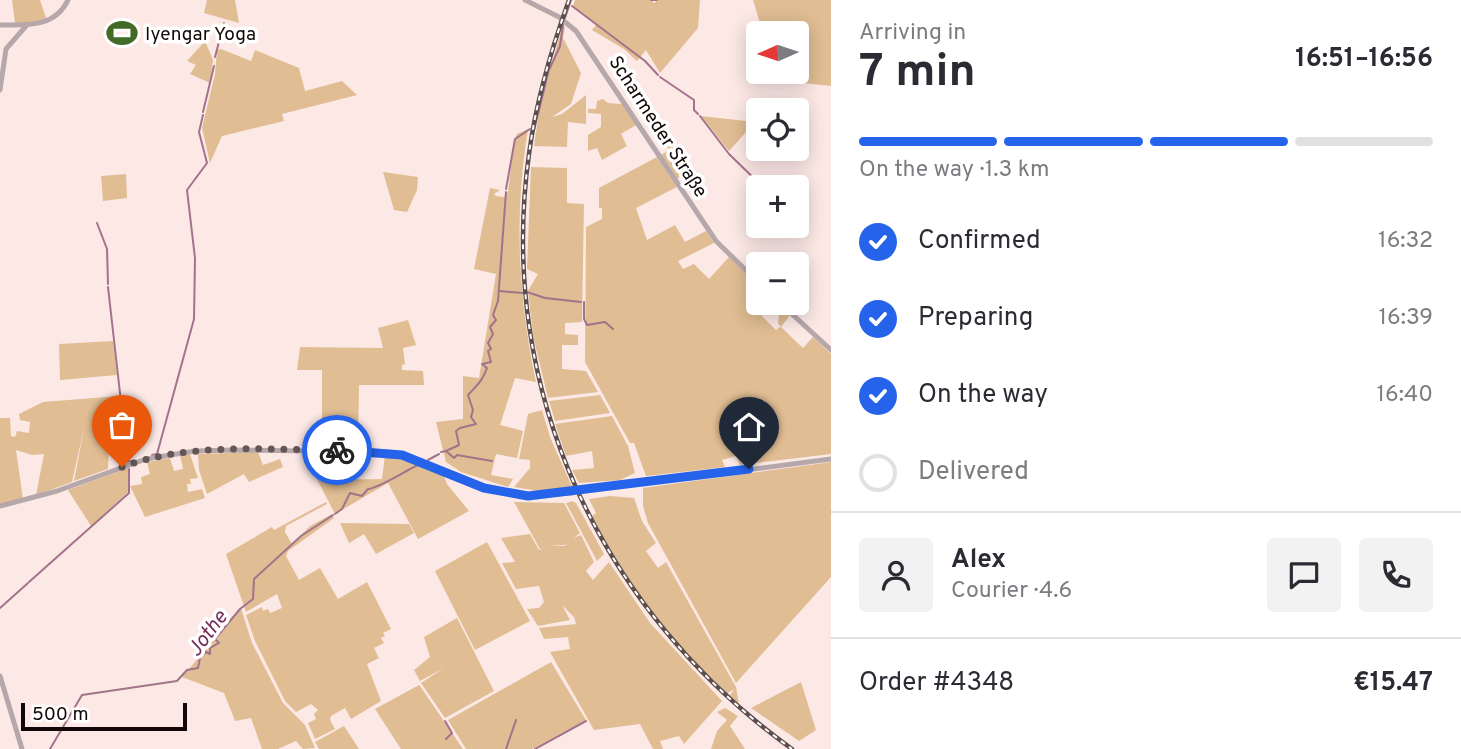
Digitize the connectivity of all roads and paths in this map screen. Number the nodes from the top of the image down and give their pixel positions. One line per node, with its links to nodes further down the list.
1 (68, 0): 4 (street)
2 (525, 0): 6 (street, Scharmeder Straße)
3 (0, 25): 4 (street)
4 (26, 26): 5 (street)
5 (0, 90)
6 (746, 270)
7 (793, 315): 8 (street)
8 (831, 349)
9 (831, 459): 10 (street, bridge)
10 (0, 506)
11 (0, 676): 12 (street)
12 (22, 749)

